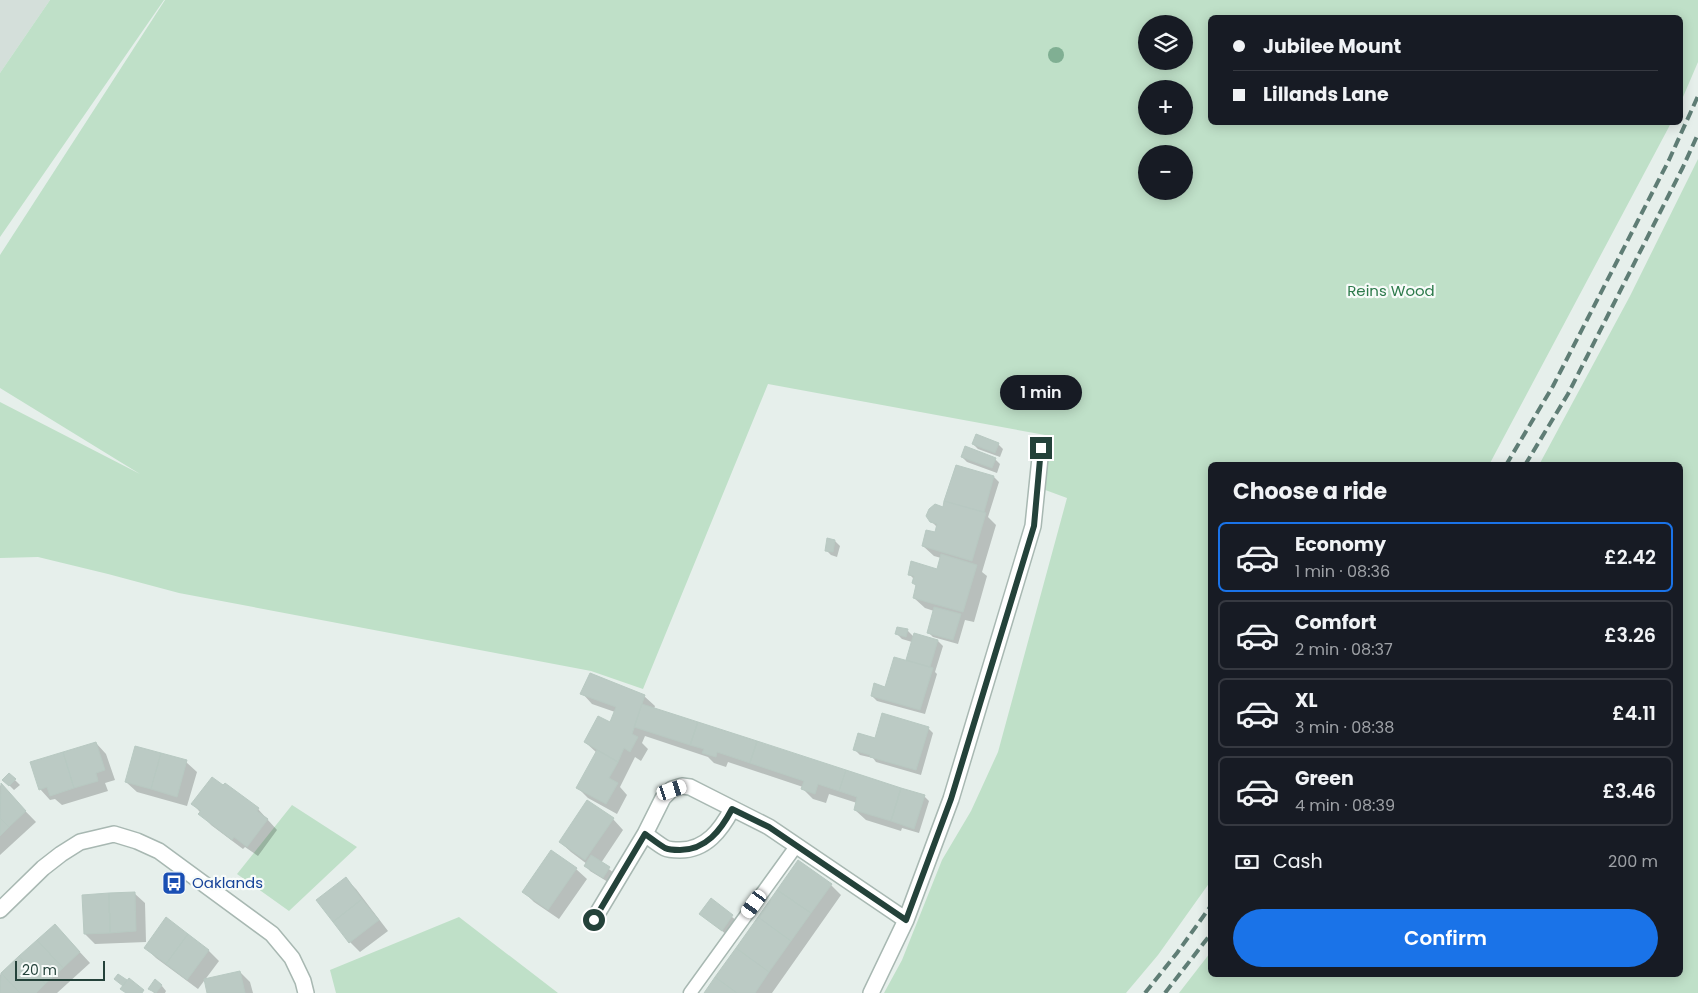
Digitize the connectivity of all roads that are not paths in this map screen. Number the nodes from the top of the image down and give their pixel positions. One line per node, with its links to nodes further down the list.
1 (1041, 448): 7 (street)
2 (732, 809): 3 (street); 3 (street); 4 (street)
3 (645, 834): 6 (street)
4 (797, 845): 7 (street); 9 (lane)
5 (0, 910): 8 (street)
6 (594, 920)
7 (906, 920): 10 (street)
8 (306, 993)
9 (690, 993)
10 (871, 993)

